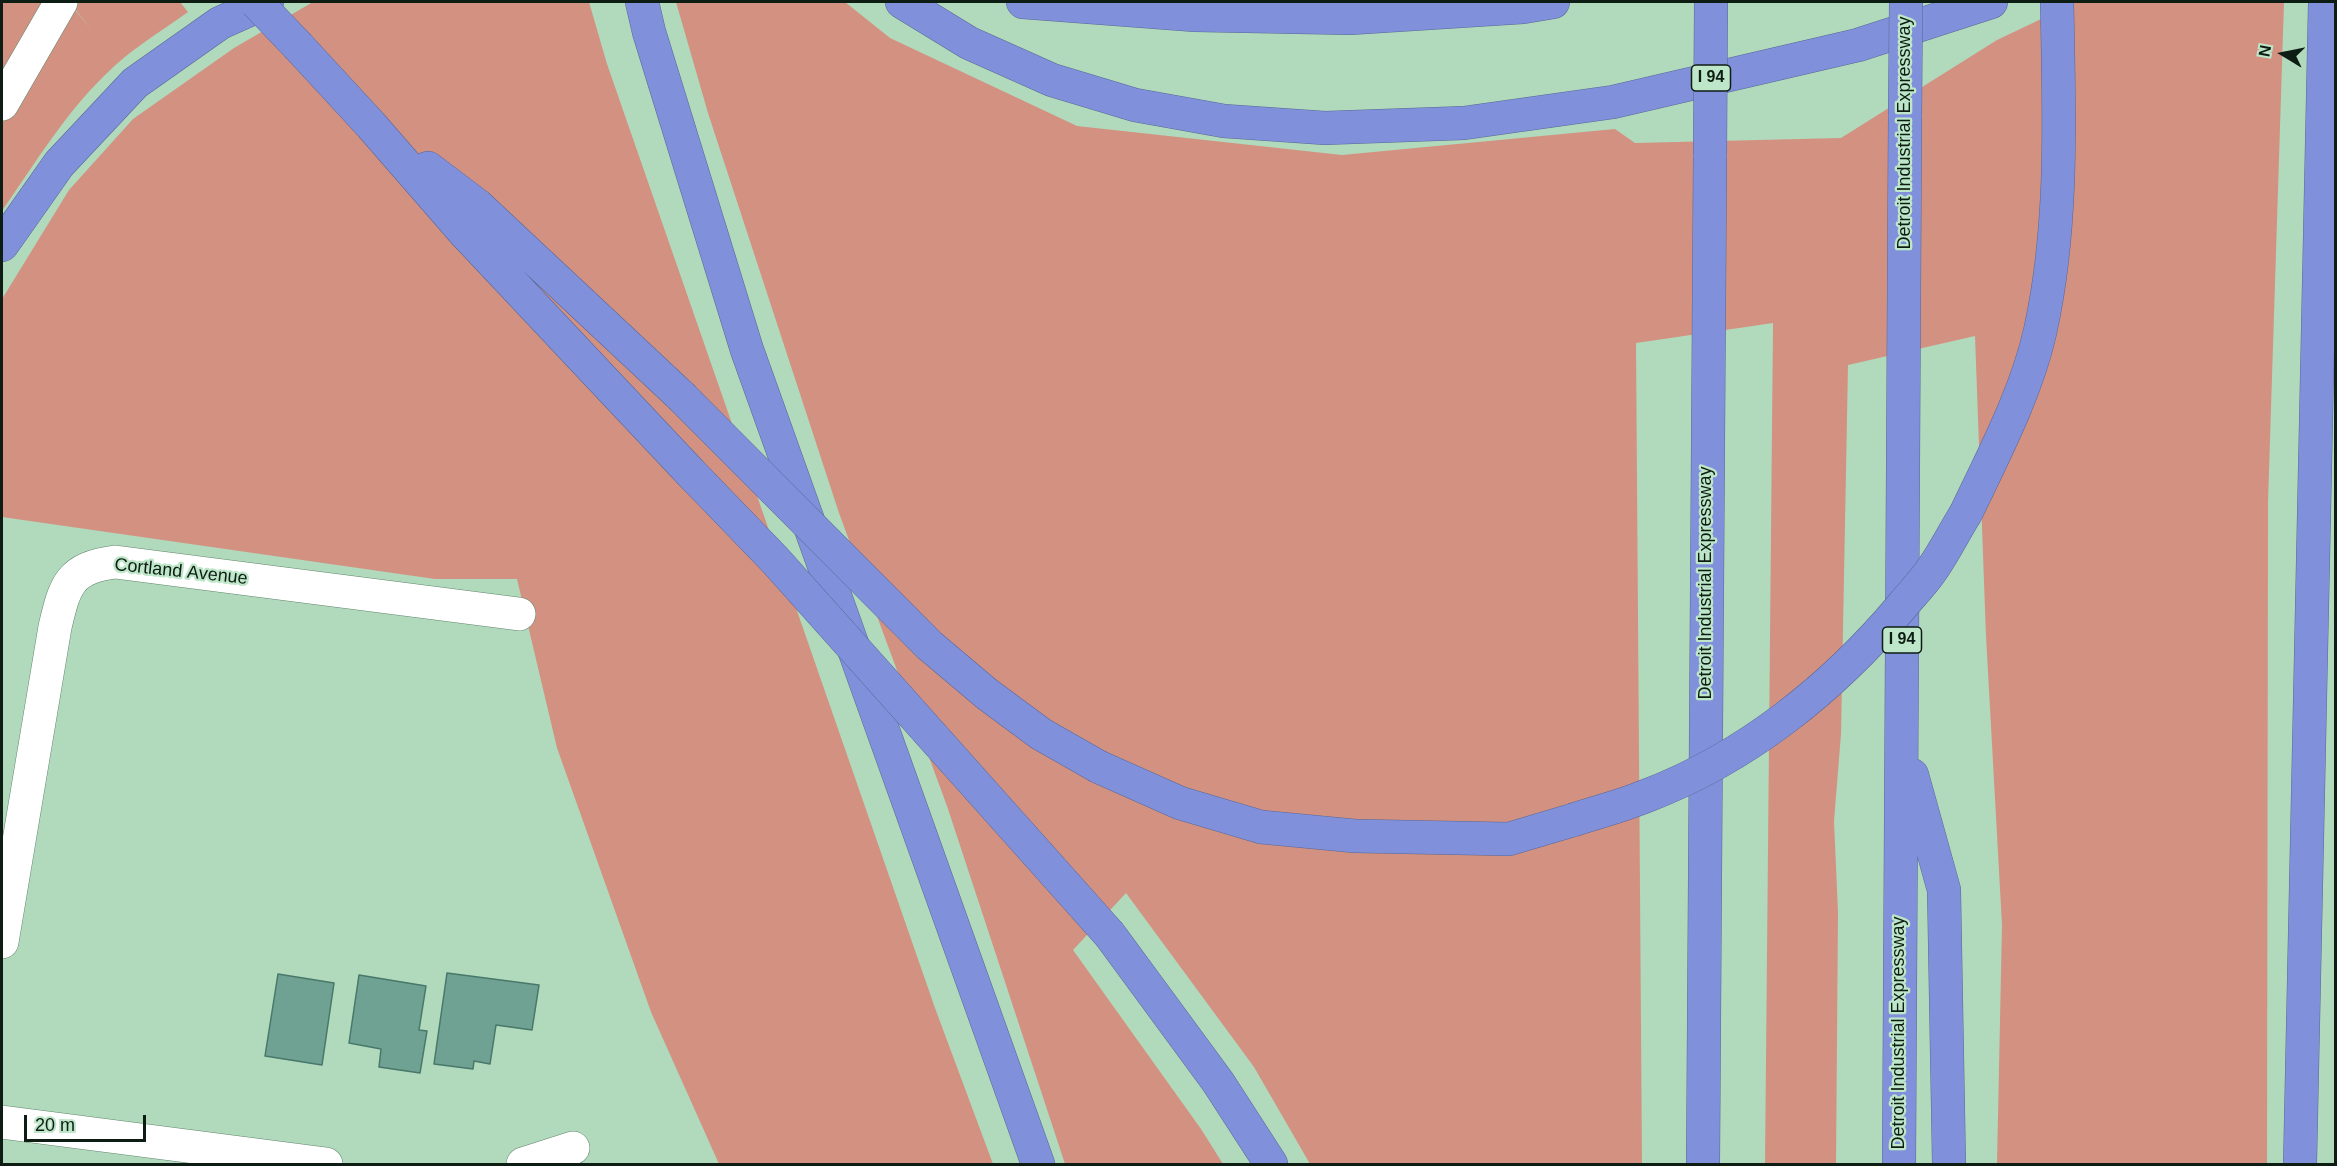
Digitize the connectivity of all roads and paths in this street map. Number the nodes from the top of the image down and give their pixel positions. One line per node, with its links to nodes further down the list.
1 (61, 2): 13 (street)
2 (256, 2): 14 (highway, bridge)
3 (267, 2): 15 (highway)
4 (902, 2): 9 (highway)
5 (1023, 2): 6 (highway)
6 (1553, 2)
7 (1711, 2): 25 (highway, Detroit Industrial Expressway / I 94, bridge)
8 (1906, 2): 17 (highway, Detroit Industrial Expressway / I 94, bridge)
9 (1991, 2)
10 (2057, 2): 14 (highway, bridge)
11 (2325, 3): 28 (highway)
12 (645, 17): 23 (highway)
13 (2, 104)
14 (372, 125): 24 (highway, bridge)
15 (2, 245)
16 (519, 614): 18 (street, Cortland Avenue)
17 (1901, 734): 26 (highway, Detroit Industrial Expressway / I 94); 27 (highway)
18 (2, 942)
19 (2, 1122): 21 (street)
20 (573, 1148): 22 (street)
21 (326, 1164)
22 (523, 1164)
23 (1038, 1164)
24 (1271, 1164)
25 (1703, 1164)
26 (1899, 1164)
27 (1948, 1164)
28 (2300, 1164)

